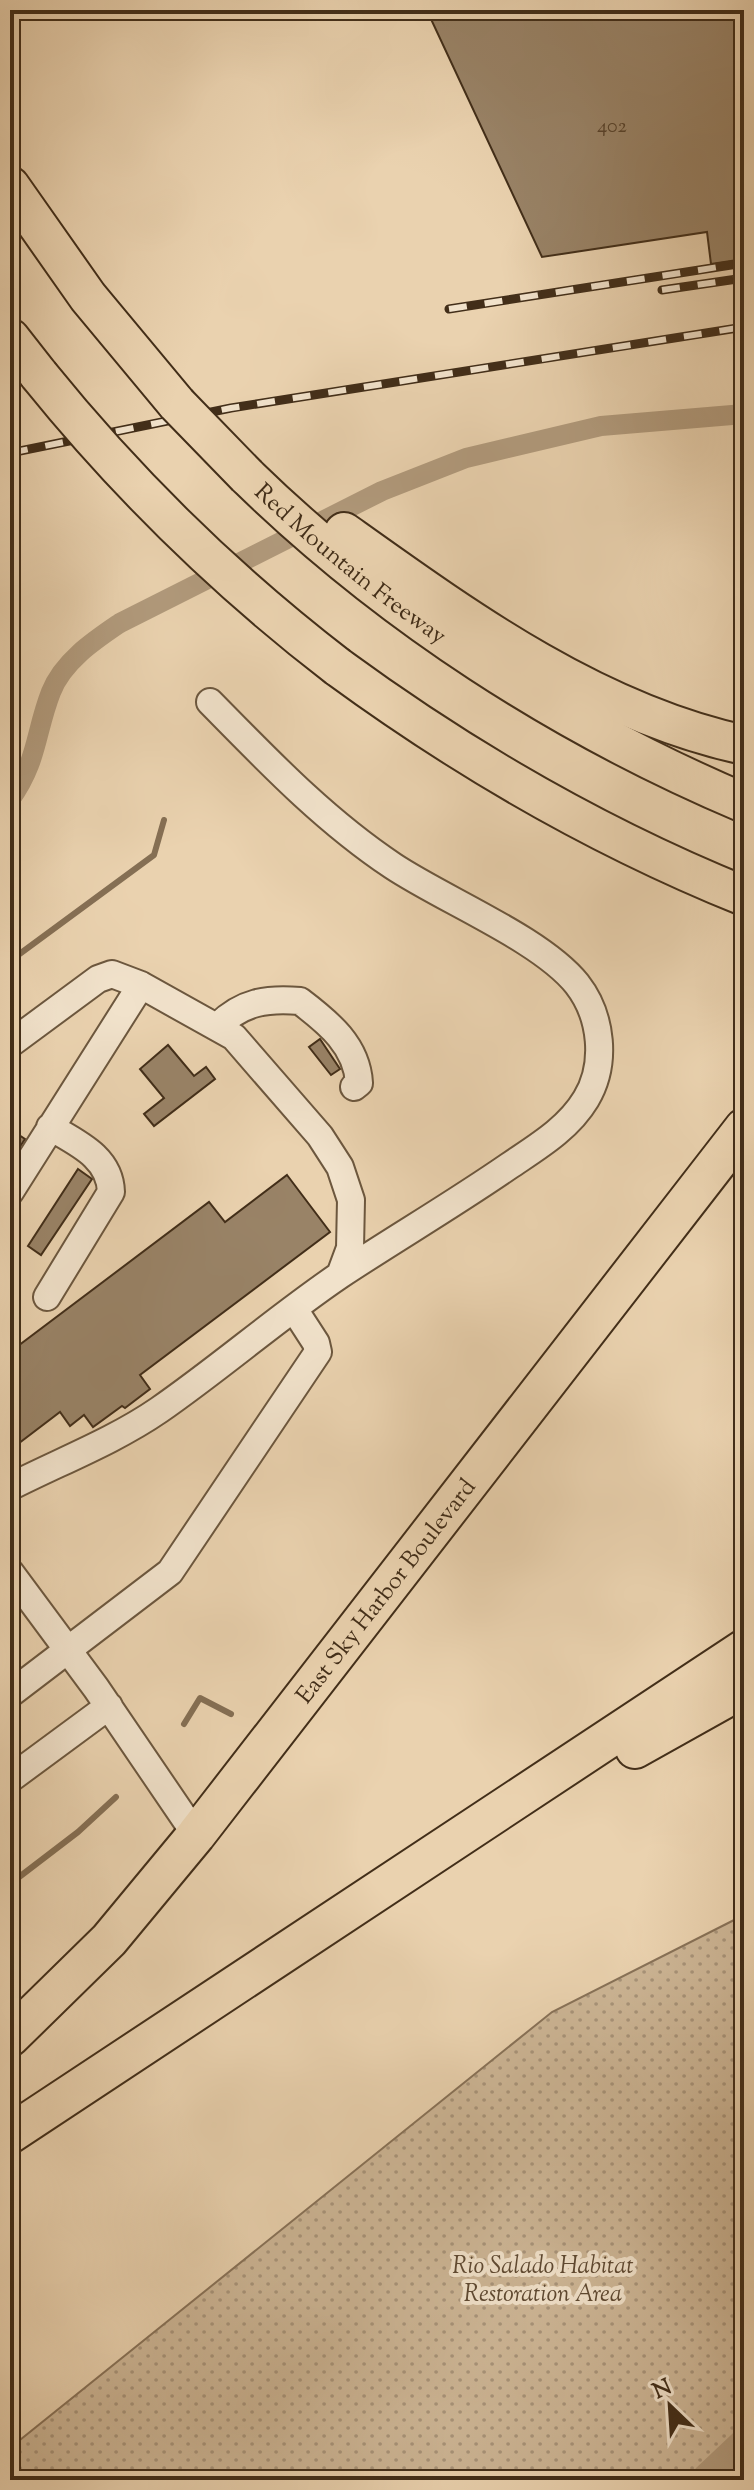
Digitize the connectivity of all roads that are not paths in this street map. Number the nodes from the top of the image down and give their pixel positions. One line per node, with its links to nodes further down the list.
1 (10, 186): 3 (highway, Red Mountain Freeway, bridge)
2 (10, 338): 7 (highway, bridge)
3 (402, 590): 5 (highway); 6 (highway, Red Mountain Freeway)
4 (210, 702): 15 (lane)
5 (744, 745)
6 (744, 803)
7 (744, 896)
8 (141, 985): 9 (lane); 10 (lane); 12 (lane)
9 (218, 1026): 11 (lane); 15 (lane)
10 (10, 1044)
11 (354, 1087)
12 (50, 1127): 14 (lane); 16 (lane)
13 (744, 1128): 26 (highway, East Sky Harbor Boulevard)
14 (10, 1192)
15 (340, 1275): 17 (lane)
16 (47, 1297)
17 (294, 1309): 18 (lane); 21 (lane)
18 (10, 1487)
19 (10, 1572): 21 (lane)
20 (744, 1649): 29 (highway)
21 (69, 1650): 23 (lane); 24 (lane)
22 (744, 1688): 29 (highway)
23 (10, 1694)
24 (109, 1706): 25 (lane); 26 (lane)
25 (10, 1779)
26 (190, 1842): 27 (highway); 28 (highway, East Sky Harbor Boulevard)
27 (10, 2016)
28 (10, 2037)
29 (18, 2129)

